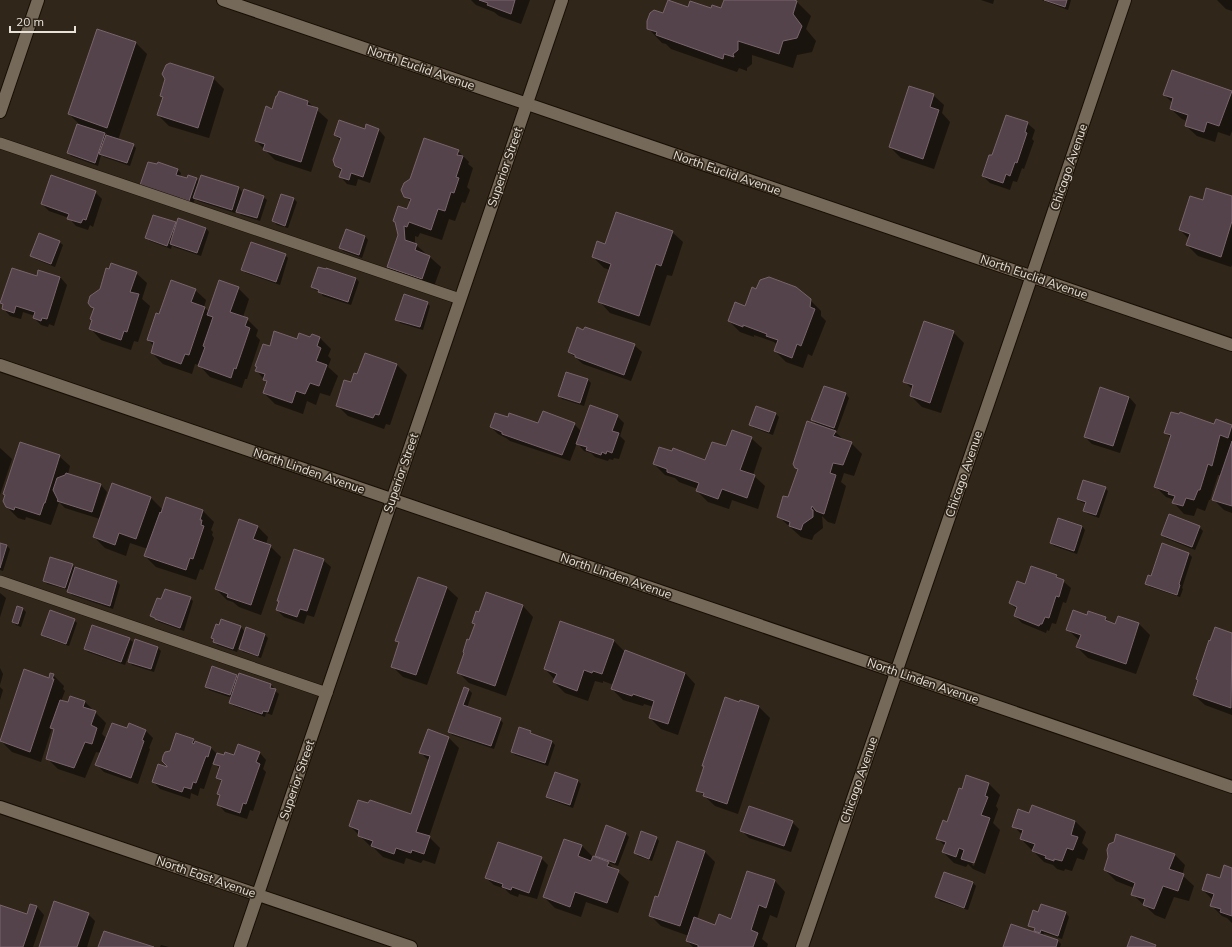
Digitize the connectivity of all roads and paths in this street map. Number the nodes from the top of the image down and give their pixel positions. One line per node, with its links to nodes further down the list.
1 (38, 0): 6 (street)
2 (223, 0): 5 (street, North Euclid Avenue)
3 (562, 0): 5 (street, Superior Street)
4 (1125, 0): 8 (street, Chicago Avenue)
5 (527, 104): 8 (street, North Euclid Avenue); 9 (street, Superior Street)
6 (0, 112)
7 (0, 143): 9 (lane)
8 (1032, 277): 10 (street, North Euclid Avenue); 14 (street, Chicago Avenue)
9 (460, 300): 12 (street, Superior Street)
10 (1232, 345)
11 (0, 365): 12 (street, North Linden Avenue)
12 (392, 499): 14 (street, North Linden Avenue); 15 (street, Superior Street)
13 (0, 581): 15 (lane)
14 (896, 672): 16 (street, North Linden Avenue); 21 (street, Chicago Avenue)
15 (326, 693): 18 (street, Superior Street)
16 (1232, 786)
17 (0, 807): 18 (street, North East Avenue)
18 (258, 894): 19 (street, Superior Street); 20 (street, North East Avenue)
19 (240, 947)
20 (412, 947)
21 (802, 947)

